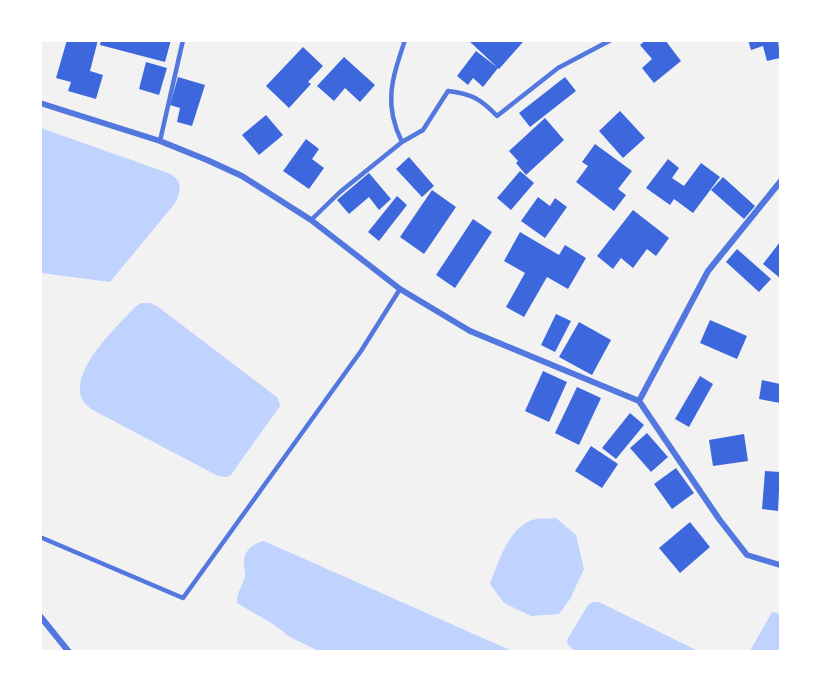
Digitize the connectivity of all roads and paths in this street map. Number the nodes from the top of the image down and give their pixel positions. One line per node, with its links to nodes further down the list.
1 (183, 40): 5 (lane)
2 (405, 40): 6 (lane)
3 (611, 40): 6 (lane)
4 (40, 103): 5 (street)
5 (160, 141): 8 (street)
6 (402, 142): 8 (lane)
7 (780, 182): 10 (street)
8 (311, 220): 9 (street)
9 (400, 289): 10 (street); 11 (lane)
10 (639, 401): 12 (street)
11 (40, 537)
12 (780, 565)
13 (40, 616): 14 (street)
14 (69, 651)

